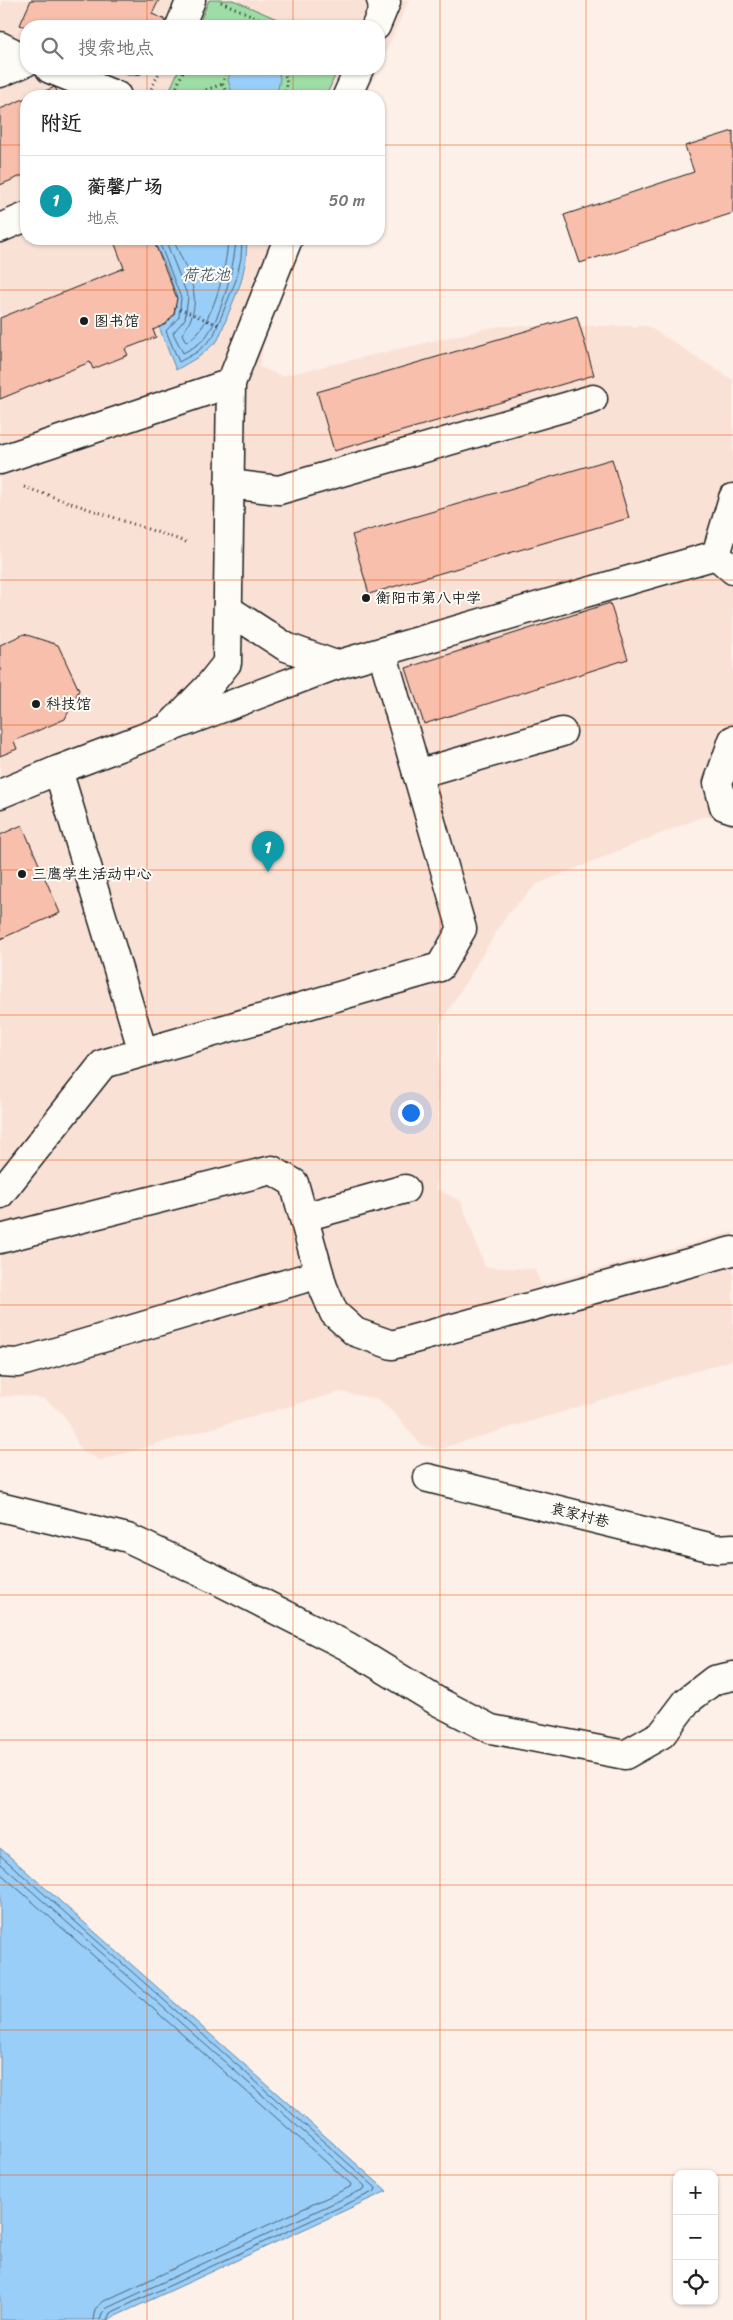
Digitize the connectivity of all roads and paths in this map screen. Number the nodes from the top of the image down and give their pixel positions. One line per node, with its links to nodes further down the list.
1 (191, 0): 4 (street)
2 (216, 0): 5 (path)
3 (381, 0): 6 (street)
4 (183, 20)
5 (262, 20)
6 (378, 20)
7 (0, 46): 8 (street)
8 (20, 57)
9 (20, 63): 10 (street)
10 (0, 73)
11 (65, 75): 18 (street)
12 (159, 75): 19 (path)
13 (182, 75): 20 (path)
14 (225, 75): 17 (path)
15 (285, 75): 23 (path)
16 (356, 75): 24 (street)
17 (223, 84): 21 (path); 22 (path)
18 (102, 90)
19 (150, 90)
20 (175, 90)
21 (206, 90)
22 (225, 90)
23 (285, 90)
24 (350, 90)
25 (20, 220): 26 (street)
26 (0, 228)
27 (286, 245): 30 (street)
28 (175, 307): 29 (path)
29 (224, 328)
30 (231, 383): 32 (street); 33 (street)
31 (594, 399): 33 (street)
32 (0, 460)
33 (229, 484): 38 (street)
34 (19, 485): 36 (path)
35 (733, 498): 37 (street)
36 (189, 543)
37 (725, 562): 39 (street)
38 (229, 610): 40 (street); 41 (street)
39 (382, 652): 40 (street); 45 (street)
40 (336, 666): 41 (street)
41 (168, 728): 44 (street)
42 (562, 732): 45 (street)
43 (733, 740): 47 (street)
44 (58, 770): 46 (street); 48 (street)
45 (417, 774): 48 (street)
46 (0, 794)
47 (733, 808)
48 (143, 1052): 50 (street)
49 (405, 1189): 51 (street)
50 (0, 1194)
51 (304, 1217): 52 (street); 54 (street)
52 (0, 1239)
53 (732, 1251): 54 (street)
54 (320, 1274): 55 (street)
55 (0, 1362)
56 (428, 1478): 58 (street, 袁家村巷)
57 (0, 1507): 59 (street)
58 (733, 1548)
59 (733, 1676)

